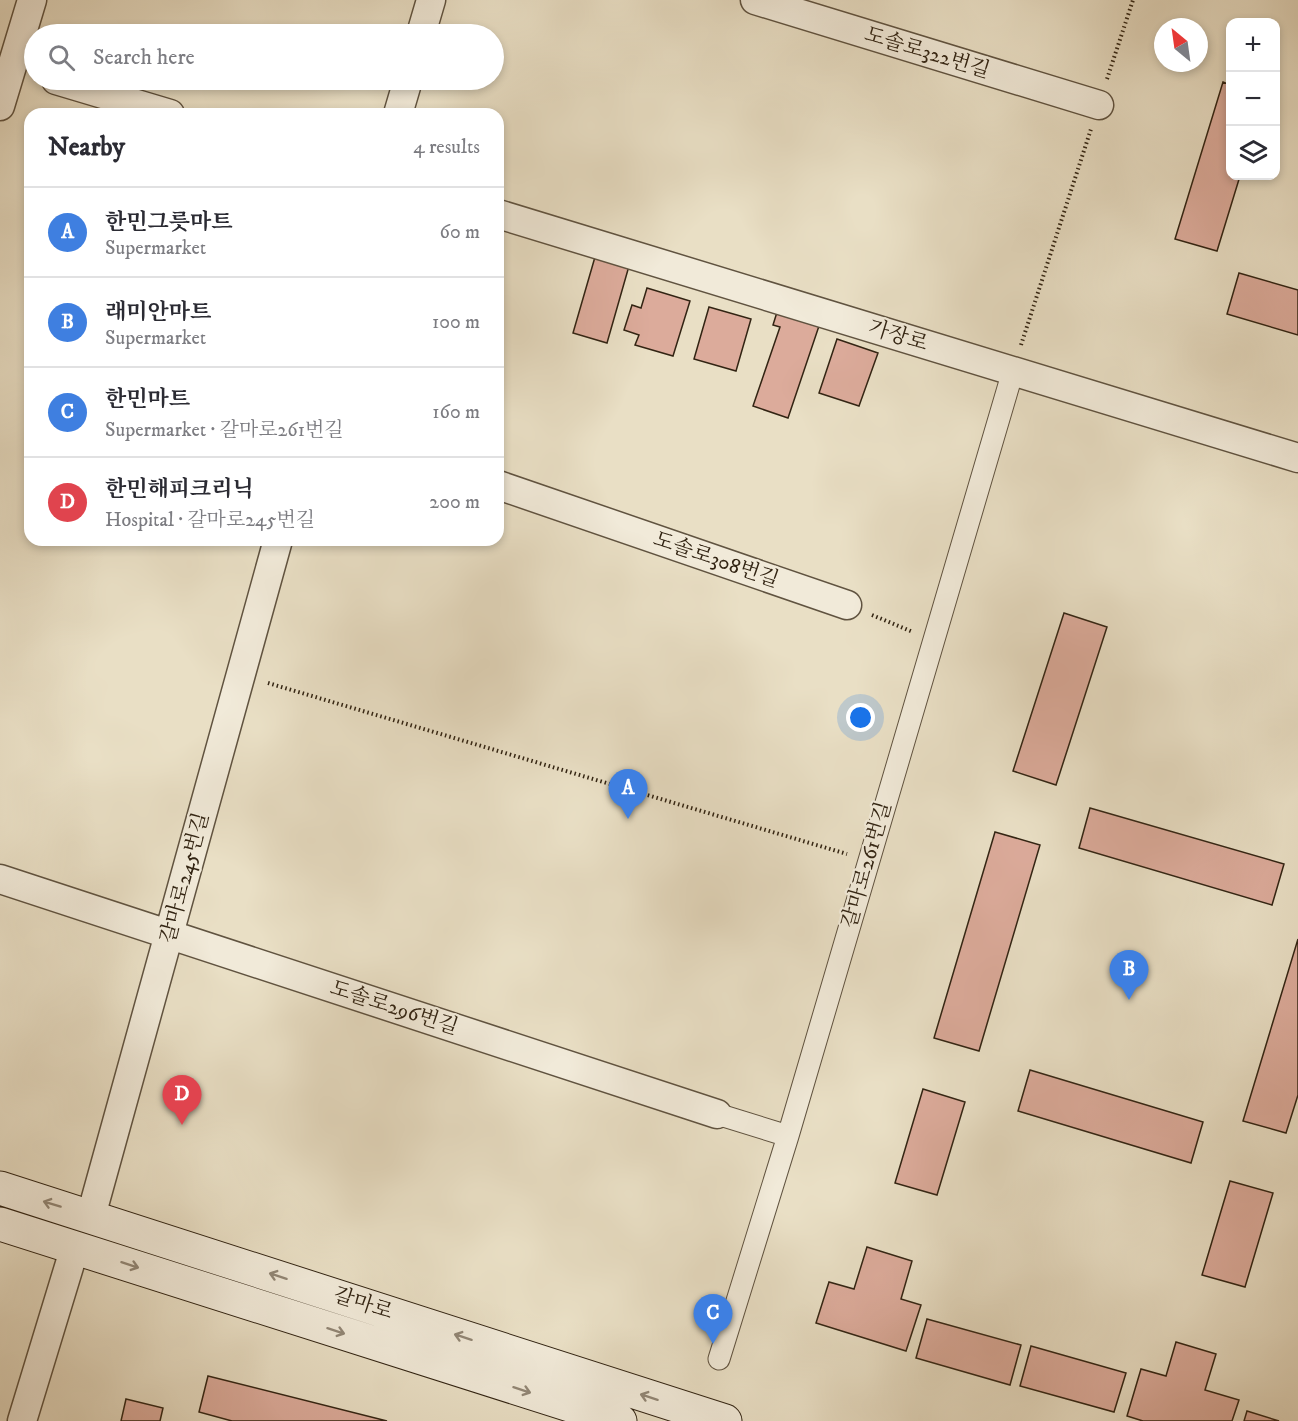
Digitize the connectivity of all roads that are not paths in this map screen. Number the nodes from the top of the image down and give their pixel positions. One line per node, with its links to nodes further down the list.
1 (32, 0): 4 (street)
2 (431, 0): 5 (street)
3 (755, 0): 10 (street, 도솔로322번길)
4 (26, 24)
5 (424, 24)
6 (24, 34): 7 (street)
7 (16, 67): 11 (street)
8 (90, 90): 12 (street)
9 (405, 90): 13 (street)
10 (1099, 105)
11 (0, 106)
12 (150, 108)
13 (400, 108)
14 (504, 216): 15 (street, 가장로)
15 (1013, 371): 16 (street, 가장로); 23 (street, 갈마로261번길)
16 (1298, 458)
17 (504, 487): 19 (street, 도솔로308번길)
18 (276, 546): 21 (street, 갈마로245번길)
19 (847, 605)
20 (0, 879): 21 (street, 도솔로296번길)
21 (170, 934): 22 (street, 도솔로296번길); 25 (street, 갈마로245번길)
22 (717, 1114): 23 (street, 도솔로296번길)
23 (788, 1136): 28 (street, 갈마로261번길)
24 (0, 1188): 25 (main road, 갈마로, one-way to 24)
25 (91, 1216): 31 (main road, 갈마로, one-way to 25)
26 (0, 1224): 27 (main road, 갈마로)
27 (75, 1247): 29 (street); 30 (main road, 갈마로, one-way to 30)
28 (719, 1359)
29 (22, 1421)
30 (620, 1421)
31 (724, 1421)

